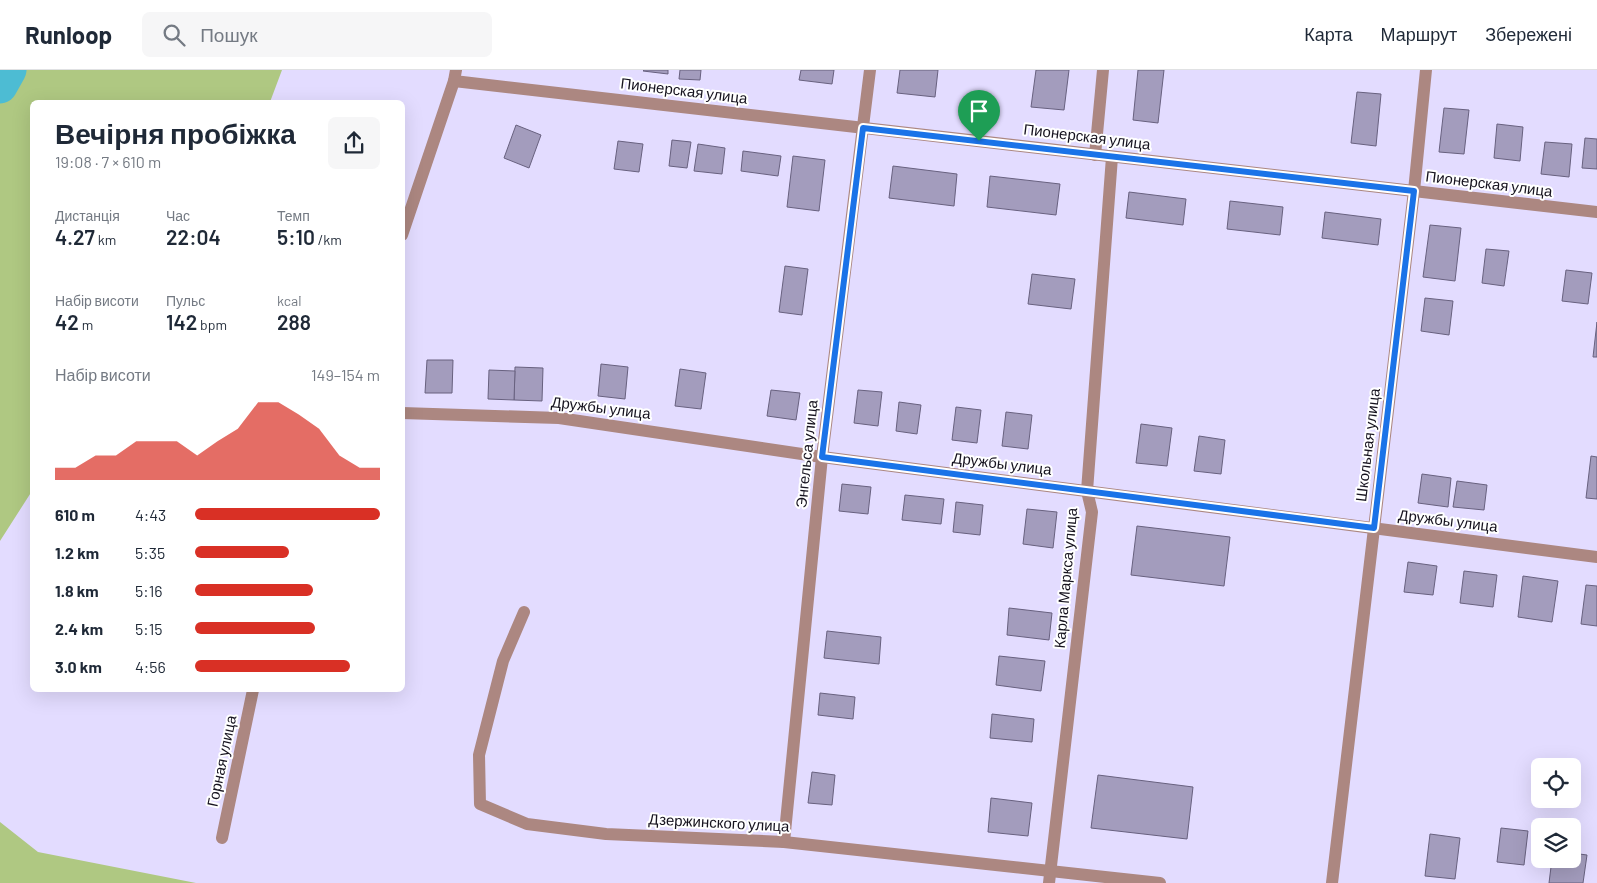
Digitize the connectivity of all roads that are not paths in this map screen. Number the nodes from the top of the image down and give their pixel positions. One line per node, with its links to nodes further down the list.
1 (870, 70): 5 (street, Энгельса улица)
2 (1103, 70): 6 (street)
3 (1426, 70): 8 (street, Школьная улица)
4 (455, 76): 5 (street, Пионерская улица); 10 (street)
5 (863, 128): 6 (street, Пионерская улица); 12 (street, Энгельса улица)
6 (1095, 155): 7 (street, Пионерская улица)
7 (1112, 157): 8 (street, Пионерская улица); 13 (street, Карла Маркса улица)
8 (1414, 191): 9 (street, Пионерская улица); 14 (street, Школьная улица)
9 (1597, 212)
10 (405, 226)
11 (405, 412): 12 (street, Дружбы улица)
12 (822, 457): 13 (street, Дружбы улица); 19 (street, Энгельса улица)
13 (1087, 491): 14 (street, Дружбы улица); 20 (street, Карла Маркса улица)
14 (1374, 528): 15 (street, Дружбы улица); 22 (street, Школьная улица)
15 (1597, 557)
16 (524, 612): 19 (street, Дзержинского улица)
17 (253, 692): 18 (street, Горная улица)
18 (222, 838)
19 (784, 842): 20 (street, Дзержинского улица)
20 (1049, 877): 21 (street, Дзержинского улица)
21 (1160, 883)
22 (1332, 883)

